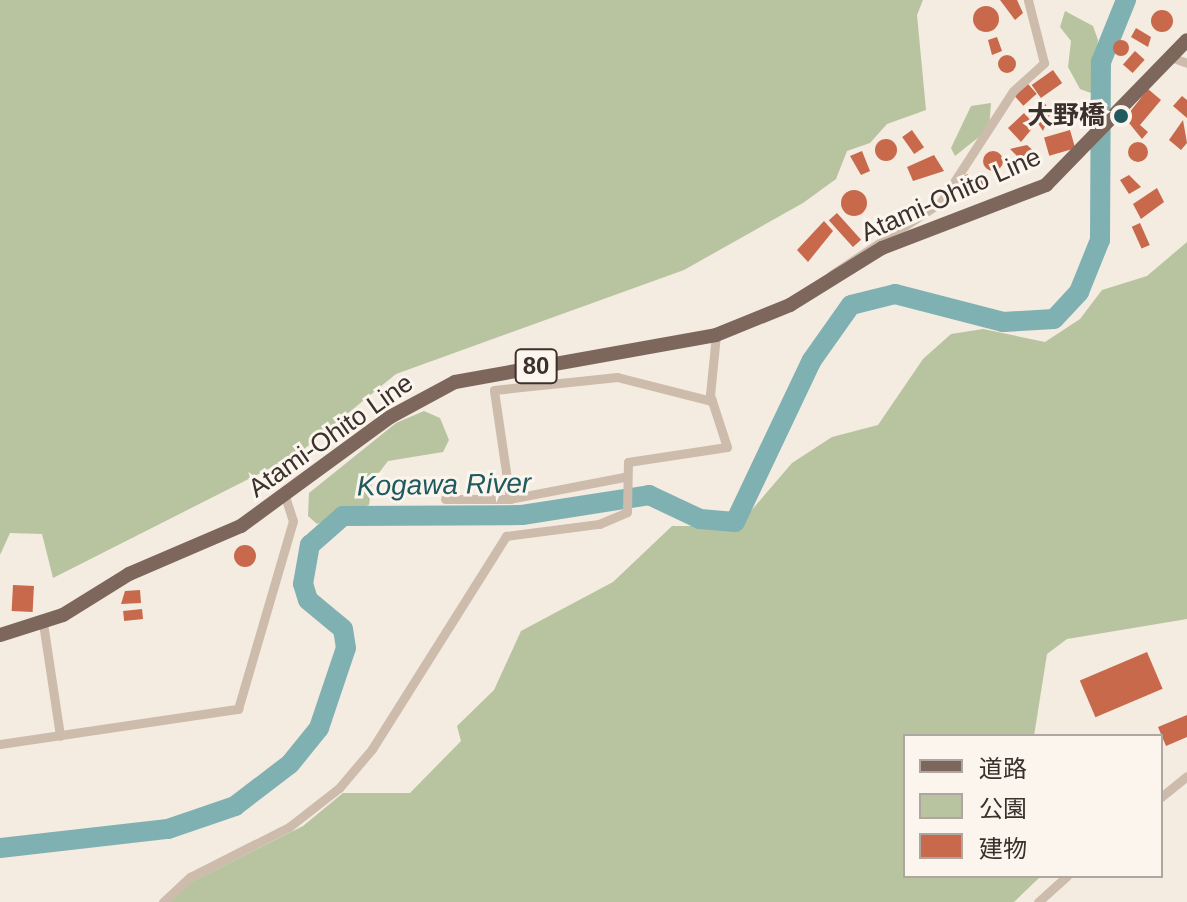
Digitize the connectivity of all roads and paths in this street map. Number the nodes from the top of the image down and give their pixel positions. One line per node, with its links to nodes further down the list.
1 (1028, 0): 5 (street)
2 (1187, 40): 3 (main road, 80)
3 (1168, 56): 4 (street); 5 (main road, Atami-Ohito Line / 80)
4 (1187, 63)
5 (827, 281): 6 (main road, Atami-Ohito Line / 80)
6 (716, 335): 7 (street); 9 (main road, Atami-Ohito Line / 80)
7 (712, 401): 8 (street); 11 (street)
8 (624, 481): 11 (street); 19 (street)
9 (285, 497): 12 (main road, Atami-Ohito Line / 80); 14 (street)
10 (445, 499): 11 (street)
11 (510, 499)
12 (43, 623): 13 (main road, Atami-Ohito Line / 80); 14 (street)
13 (0, 635)
14 (60, 736): 15 (street)
15 (0, 744)
16 (1187, 776): 17 (street)
17 (1163, 795)
18 (1065, 878): 20 (street)
19 (163, 902)
20 (1038, 902)

